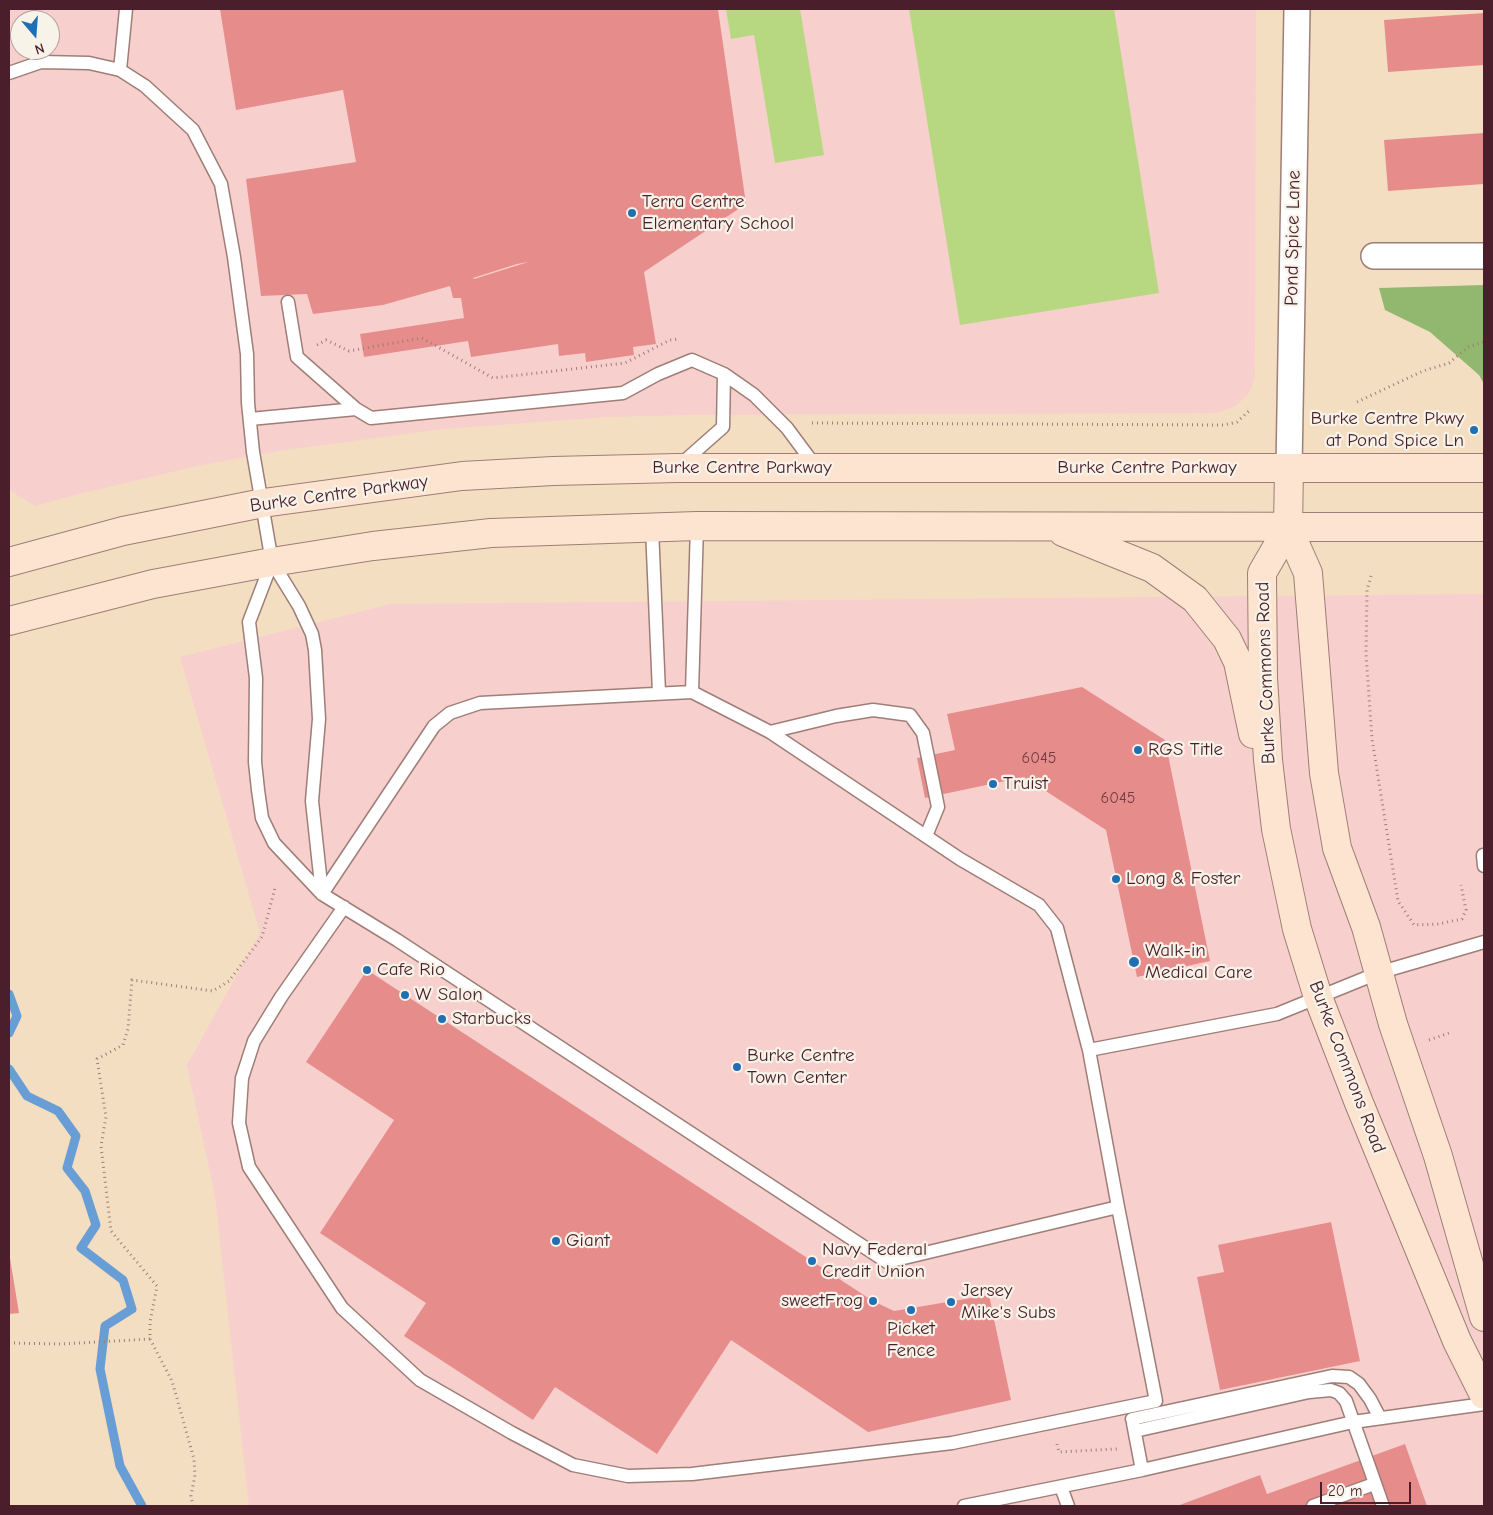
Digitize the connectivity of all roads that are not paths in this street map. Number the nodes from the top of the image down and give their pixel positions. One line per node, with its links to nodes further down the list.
1 (126, 9): 3 (lane)
2 (1297, 9): 13 (street, Pond Spice Lane)
3 (120, 70): 4 (lane); 10 (lane)
4 (9, 73)
5 (1374, 256): 6 (street)
6 (1484, 256)
7 (288, 302): 9 (lane)
8 (724, 374): 9 (lane); 11 (lane); 12 (lane)
9 (356, 409): 10 (lane)
10 (250, 419): 15 (lane)
11 (816, 467): 12 (main road, Burke Centre Parkway); 13 (main road, Burke Centre Parkway)
12 (677, 468): 15 (main road, Burke Centre Parkway)
13 (1288, 468): 14 (main road, Burke Centre Parkway); 20 (main road)
14 (1484, 468)
15 (263, 503): 21 (main road, Burke Centre Parkway); 22 (lane)
16 (697, 526): 17 (main road); 19 (main road); 24 (lane)
17 (1048, 526): 20 (main road); 27 (main road)
18 (1484, 527): 20 (main road)
19 (652, 528): 22 (main road); 25 (lane)
20 (1288, 528): 27 (main road, Burke Commons Road); 32 (main road)
21 (9, 562)
22 (272, 562): 23 (main road); 29 (lane); 29 (lane)
23 (9, 621)
24 (692, 692): 25 (lane); 26 (lane)
25 (659, 694): 29 (lane)
26 (770, 732): 28 (lane); 28 (lane)
27 (1276, 829): 33 (main road, Burke Commons Road)
28 (926, 836): 34 (lane)
29 (322, 894): 30 (lane)
30 (344, 907): 35 (lane); 40 (lane)
31 (1484, 942): 32 (lane)
32 (1378, 973): 33 (lane); 36 (main road)
33 (1318, 997): 34 (lane); 37 (main road, Burke Commons Road)
34 (1089, 1050): 35 (lane)
35 (1118, 1207): 40 (lane)
36 (1484, 1317)
37 (1484, 1395)
38 (1484, 1404): 39 (lane)
39 (1380, 1418): 40 (lane); 41 (lane)
40 (1132, 1419): 41 (lane); 42 (lane)
41 (1353, 1422): 42 (lane); 43 (lane)
42 (1142, 1470): 44 (lane)
43 (1374, 1484): 47 (lane); 48 (lane)
44 (1061, 1487): 45 (lane); 46 (lane)
45 (964, 1506)
46 (1068, 1506)
47 (1313, 1506)
48 (1383, 1506)

